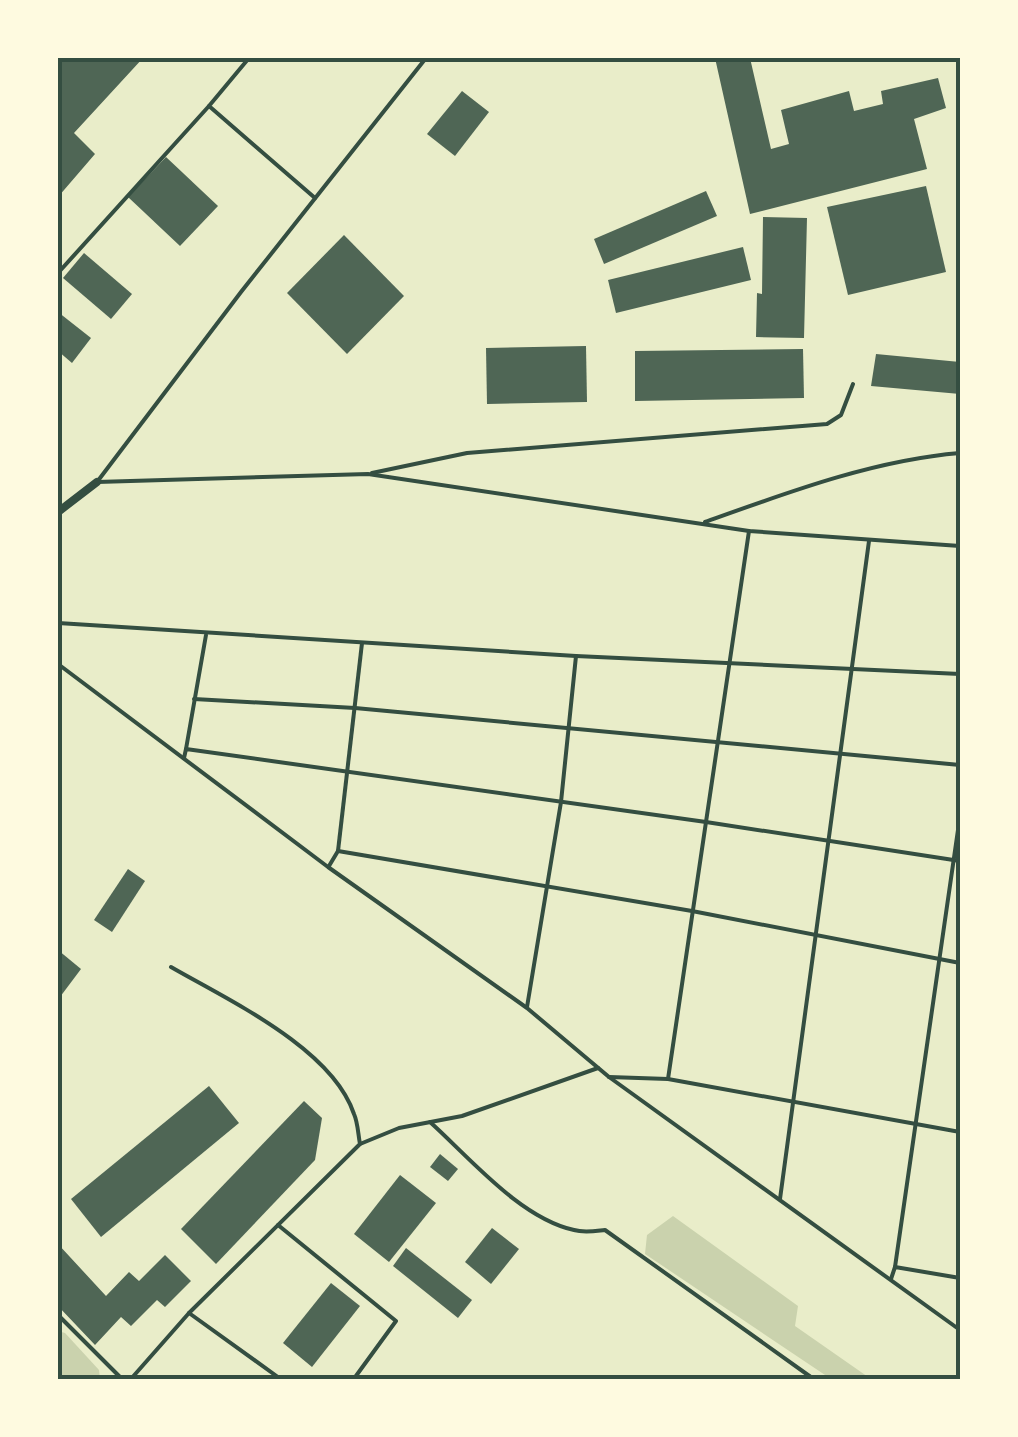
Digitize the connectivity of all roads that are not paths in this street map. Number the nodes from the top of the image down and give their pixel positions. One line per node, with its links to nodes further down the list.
1 (249, 58): 3 (lane)
2 (426, 58): 4 (lane)
3 (209, 106): 4 (lane); 5 (lane)
4 (315, 198): 9 (lane)
5 (58, 272)
6 (853, 384): 8 (lane)
7 (960, 453): 11 (lane)
8 (368, 474): 9 (lane); 11 (lane)
9 (97, 482): 10 (street)
10 (58, 512)
11 (700, 524): 12 (lane)
12 (749, 531): 13 (lane); 19 (lane)
13 (869, 541): 14 (lane); 21 (lane)
14 (960, 546)
15 (58, 622): 16 (lane)
16 (206, 633): 17 (lane); 23 (lane)
17 (362, 643): 18 (lane); 24 (lane)
18 (576, 656): 19 (lane); 25 (lane)
19 (730, 663): 21 (lane); 26 (lane)
20 (58, 664): 29 (lane)
21 (854, 669): 22 (lane); 28 (lane)
22 (960, 674)
23 (194, 699): 24 (lane); 27 (lane)
24 (355, 708): 25 (lane); 31 (lane)
25 (570, 728): 26 (lane); 32 (lane)
26 (718, 742): 28 (lane); 34 (lane)
27 (186, 749): 29 (lane); 31 (lane)
28 (840, 754): 30 (lane); 35 (lane)
29 (184, 758): 38 (lane)
30 (960, 765)
31 (348, 770): 32 (lane); 36 (lane)
32 (561, 802): 34 (lane); 39 (lane)
33 (960, 816): 37 (lane)
34 (706, 822): 35 (lane); 40 (lane)
35 (829, 842): 37 (lane); 41 (lane)
36 (338, 850): 38 (lane); 39 (lane)
37 (958, 861): 42 (lane)
38 (328, 867): 45 (lane)
39 (547, 887): 40 (lane); 45 (lane)
40 (692, 910): 41 (lane); 48 (lane)
41 (816, 935): 42 (lane); 49 (lane)
42 (939, 959): 43 (lane); 51 (lane)
43 (960, 962)
44 (171, 968): 53 (lane)
45 (527, 1008): 46 (lane)
46 (599, 1067): 47 (lane); 50 (lane)
47 (609, 1077): 48 (lane); 54 (lane)
48 (668, 1079): 49 (lane)
49 (794, 1100): 51 (lane); 54 (lane)
50 (430, 1122): 53 (lane); 66 (lane)
51 (916, 1125): 52 (lane); 56 (lane)
52 (960, 1132)
53 (360, 1144): 55 (lane)
54 (780, 1199): 57 (lane)
55 (277, 1224): 59 (lane); 65 (lane)
56 (895, 1268): 57 (lane); 58 (lane)
57 (892, 1278): 61 (lane)
58 (960, 1278)
59 (190, 1313): 63 (lane); 64 (lane)
60 (58, 1314): 62 (lane)
61 (960, 1330)
62 (122, 1380)
63 (130, 1380)
64 (282, 1380)
65 (353, 1380)
66 (815, 1380)

